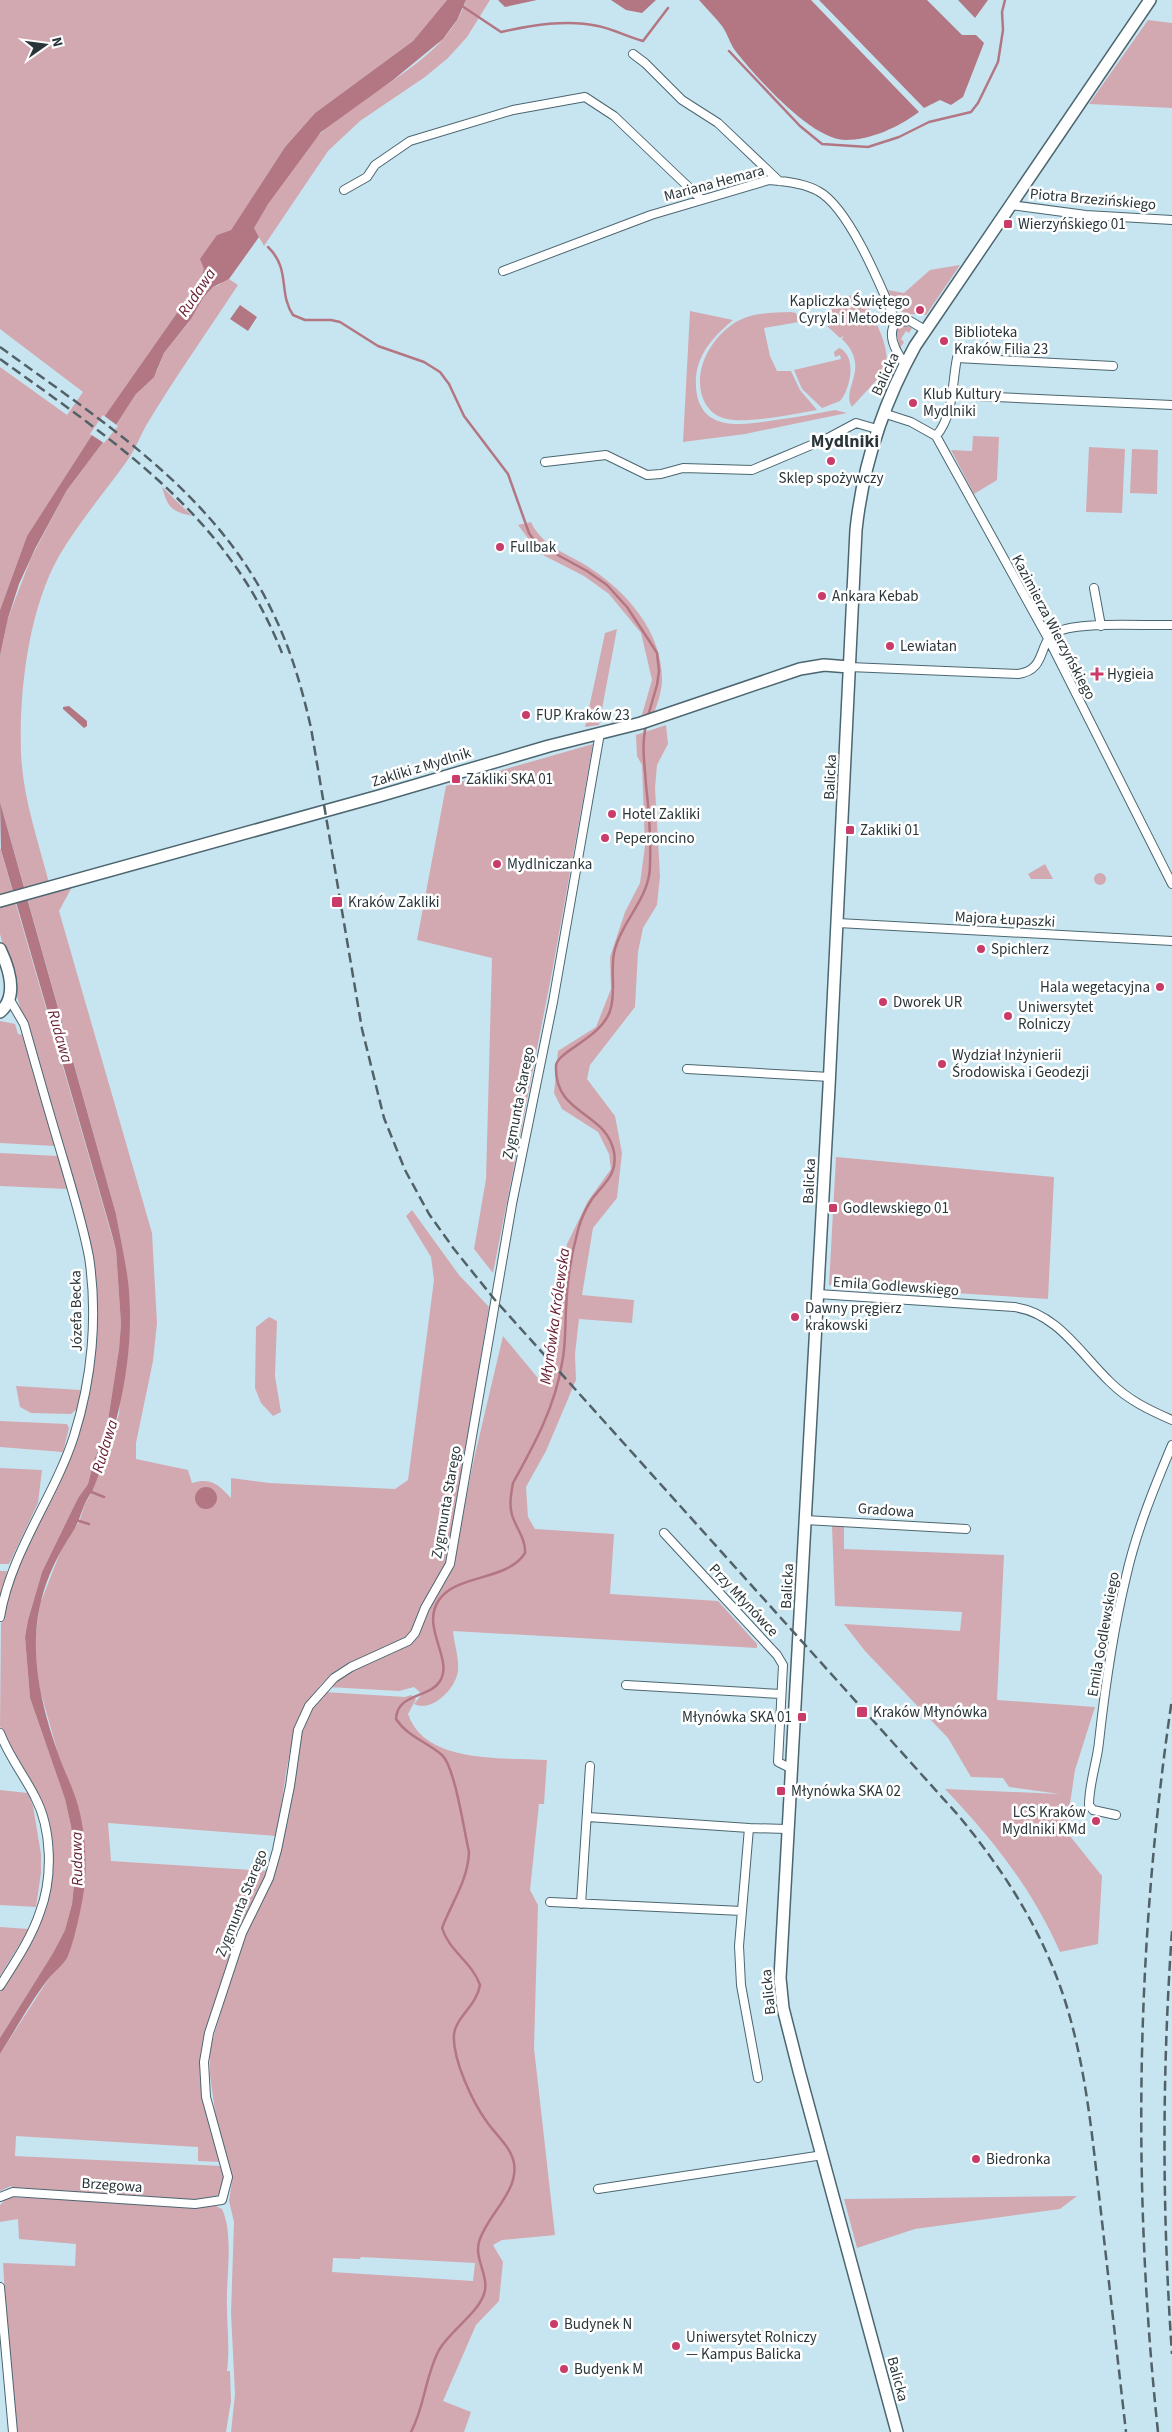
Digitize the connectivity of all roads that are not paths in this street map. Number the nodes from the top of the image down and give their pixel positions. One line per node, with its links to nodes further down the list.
1 (1150, 0): 6 (street, Balicka)
2 (633, 54): 3 (street)
3 (779, 180): 5 (street, Mariana Hemara); 9 (street, Mariana Hemara)
4 (344, 190): 5 (street)
5 (701, 199): 8 (street, Mariana Hemara)
6 (1011, 205): 7 (street, Piotra Brzezińskiego); 10 (street, Balicka)
7 (1172, 220)
8 (503, 271)
9 (896, 322): 10 (street); 11 (street, Mariana Hemara)
10 (925, 330): 11 (street, Balicka)
11 (905, 364): 15 (street, Balicka)
12 (1113, 366): 13 (street)
13 (952, 395): 14 (street); 17 (street)
14 (1172, 405)
15 (883, 413): 16 (street, Balicka); 17 (street)
16 (877, 429): 18 (street); 23 (street, Balicka)
17 (936, 436): 22 (street, Kazimierza Wierzyńskiego)
18 (545, 462)
19 (1094, 588): 20 (street)
20 (1101, 626): 21 (street); 22 (street)
21 (1172, 626)
22 (1049, 640): 23 (street); 25 (street, Kazimierza Wierzyńskiego)
23 (849, 667): 24 (street, Zakliki z Mydlnik); 27 (street, Balicka)
24 (600, 733): 26 (street, Zakliki z Mydlnik); 58 (street, Zygmunta Starego)
25 (1172, 884)
26 (0, 901)
27 (838, 923): 28 (street, Majora Łupaszki); 33 (street, Balicka)
28 (1172, 942)
29 (0, 950): 30 (street)
30 (10, 1000): 31 (street); 40 (street, Józefa Becka)
31 (0, 1012)
32 (687, 1069): 33 (street)
33 (830, 1077): 34 (street, Balicka)
34 (818, 1294): 35 (street, Emila Godlewskiego); 37 (street, Balicka)
35 (1172, 1420)
36 (1172, 1445): 46 (street, Emila Godlewskiego)
37 (805, 1520): 38 (street, Gradowa); 45 (street, Balicka)
38 (966, 1529)
39 (664, 1533): 42 (street, Przy Młynówce)
40 (0, 1617)
41 (626, 1685): 42 (street)
42 (782, 1694): 45 (street, Przy Młynówce)
43 (0, 1734): 53 (street)
44 (590, 1766): 47 (street)
45 (790, 1768): 49 (street, Balicka)
46 (1116, 1815)
47 (588, 1817): 48 (street); 51 (street)
48 (749, 1828): 49 (street); 52 (street)
49 (787, 1829): 55 (street, Balicka)
50 (550, 1902): 51 (street)
51 (582, 1904): 52 (street)
52 (742, 1911): 54 (street)
53 (0, 1986)
54 (758, 2078)
55 (823, 2155): 56 (street); 61 (street, Balicka)
56 (598, 2189)
57 (0, 2197): 58 (street, Brzegowa)
58 (222, 2200)
59 (0, 2287): 60 (street)
60 (13, 2432)
61 (897, 2432)

